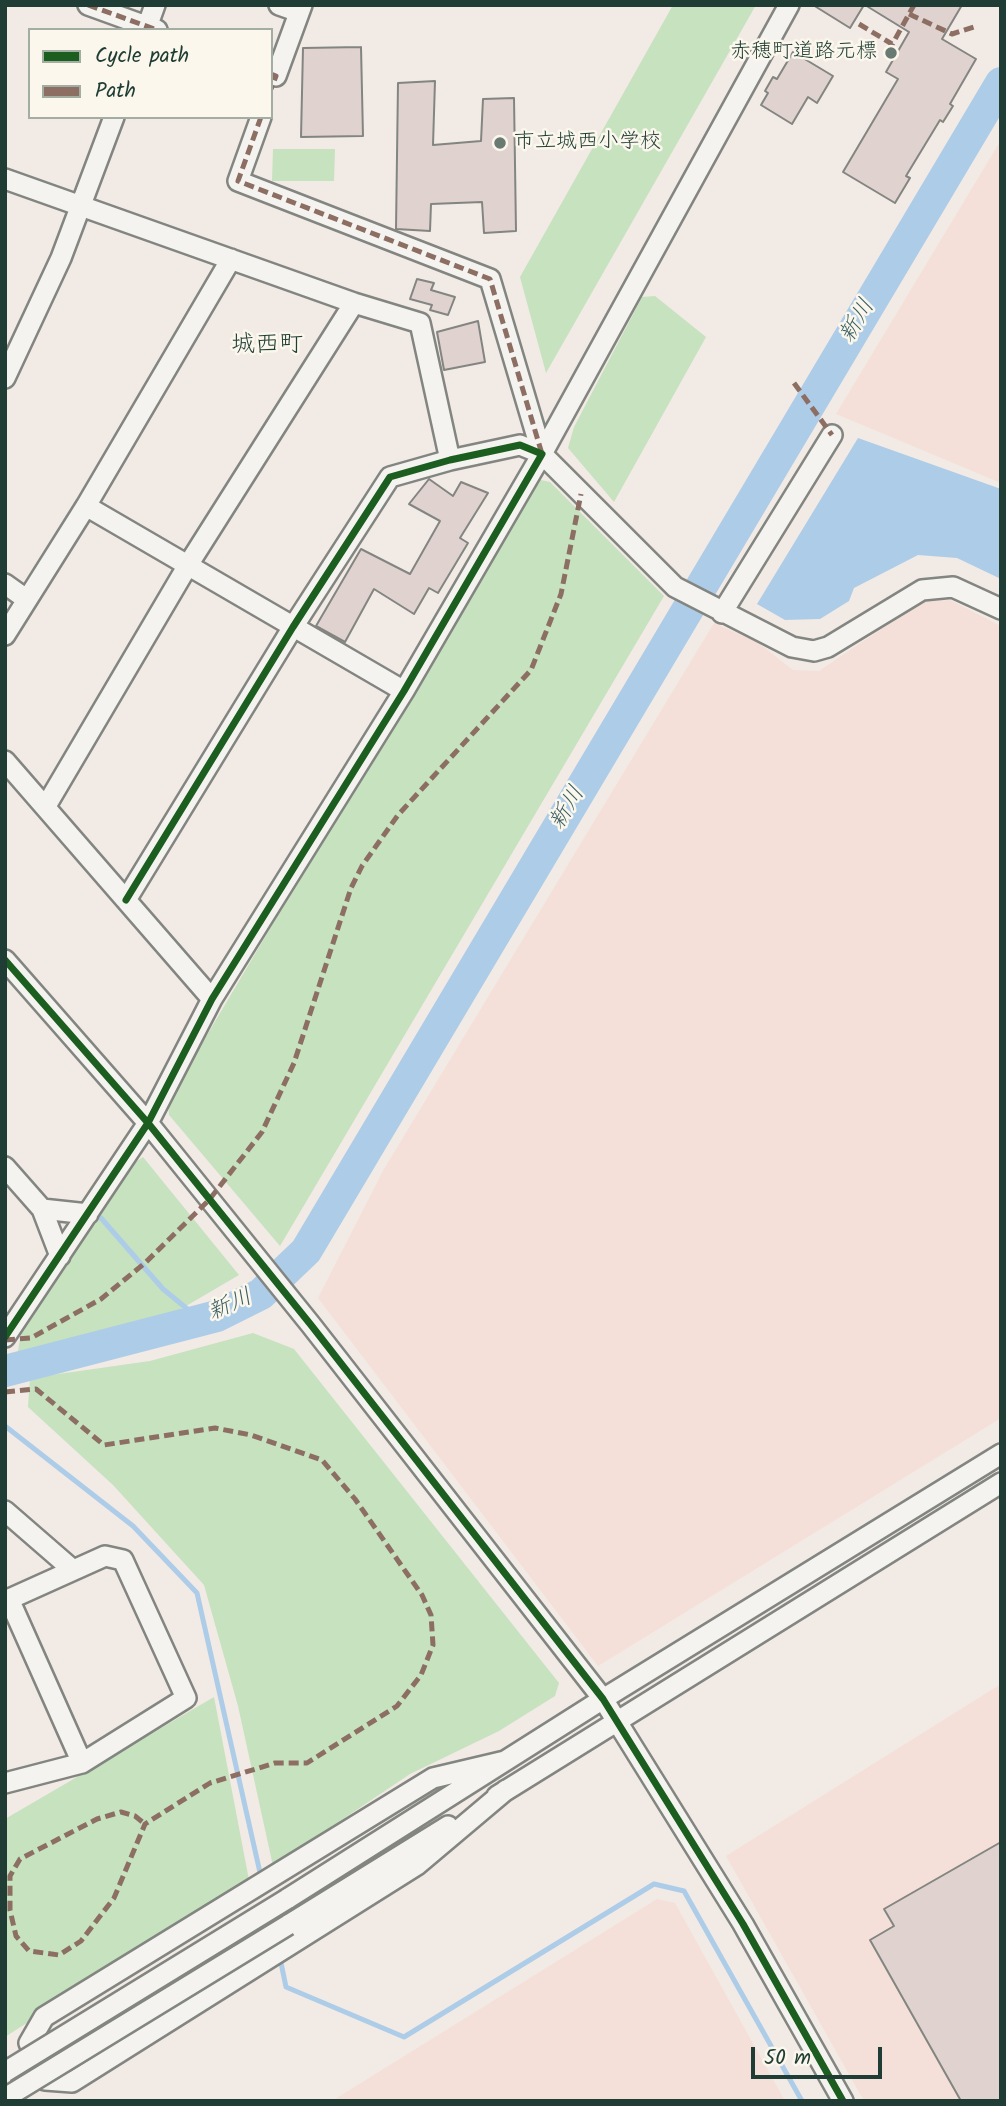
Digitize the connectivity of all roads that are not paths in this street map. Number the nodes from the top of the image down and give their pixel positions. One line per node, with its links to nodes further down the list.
1 (88, 5): 6 (street)
2 (155, 5): 6 (street)
3 (279, 5): 5 (street)
4 (789, 5): 16 (street)
5 (300, 9): 7 (street)
6 (150, 28)
7 (273, 80)
8 (113, 119): 11 (street)
9 (260, 119): 16 (street)
10 (5, 179): 11 (street)
11 (82, 207): 12 (street); 14 (street)
12 (231, 259): 13 (street); 18 (street)
13 (354, 303): 17 (street); 19 (street)
14 (5, 379)
15 (832, 435): 23 (street)
16 (542, 454): 17 (street); 23 (street); 26 (street)
17 (450, 460): 24 (street)
18 (86, 506): 19 (street); 21 (street)
19 (188, 565): 24 (street); 28 (street)
20 (5, 584): 21 (street)
21 (26, 599): 25 (street)
22 (1001, 609): 23 (street)
23 (722, 613)
24 (293, 627): 26 (street); 29 (street)
25 (5, 635)
26 (404, 691): 31 (street)
27 (5, 761): 28 (street)
28 (46, 806): 29 (street)
29 (126, 900): 31 (street)
30 (5, 960): 32 (street)
31 (212, 999): 32 (street)
32 (148, 1123): 35 (street); 43 (street)
33 (5, 1167): 34 (street)
34 (42, 1209): 35 (street); 36 (street)
35 (88, 1214): 36 (street)
36 (61, 1256): 37 (street)
37 (5, 1337)
38 (1001, 1454): 43 (street)
39 (1001, 1483): 44 (street)
40 (5, 1511): 41 (street)
41 (73, 1570): 42 (street); 46 (street)
42 (7, 1600): 46 (street)
43 (603, 1699): 44 (street); 45 (street)
44 (617, 1722): 48 (street); 51 (street)
45 (505, 1761): 48 (street); 49 (street, bridge)
46 (82, 1763): 47 (street)
47 (5, 1783)
48 (506, 1790): 50 (street, bridge)
49 (5, 2072)
50 (5, 2098)
51 (843, 2101)

